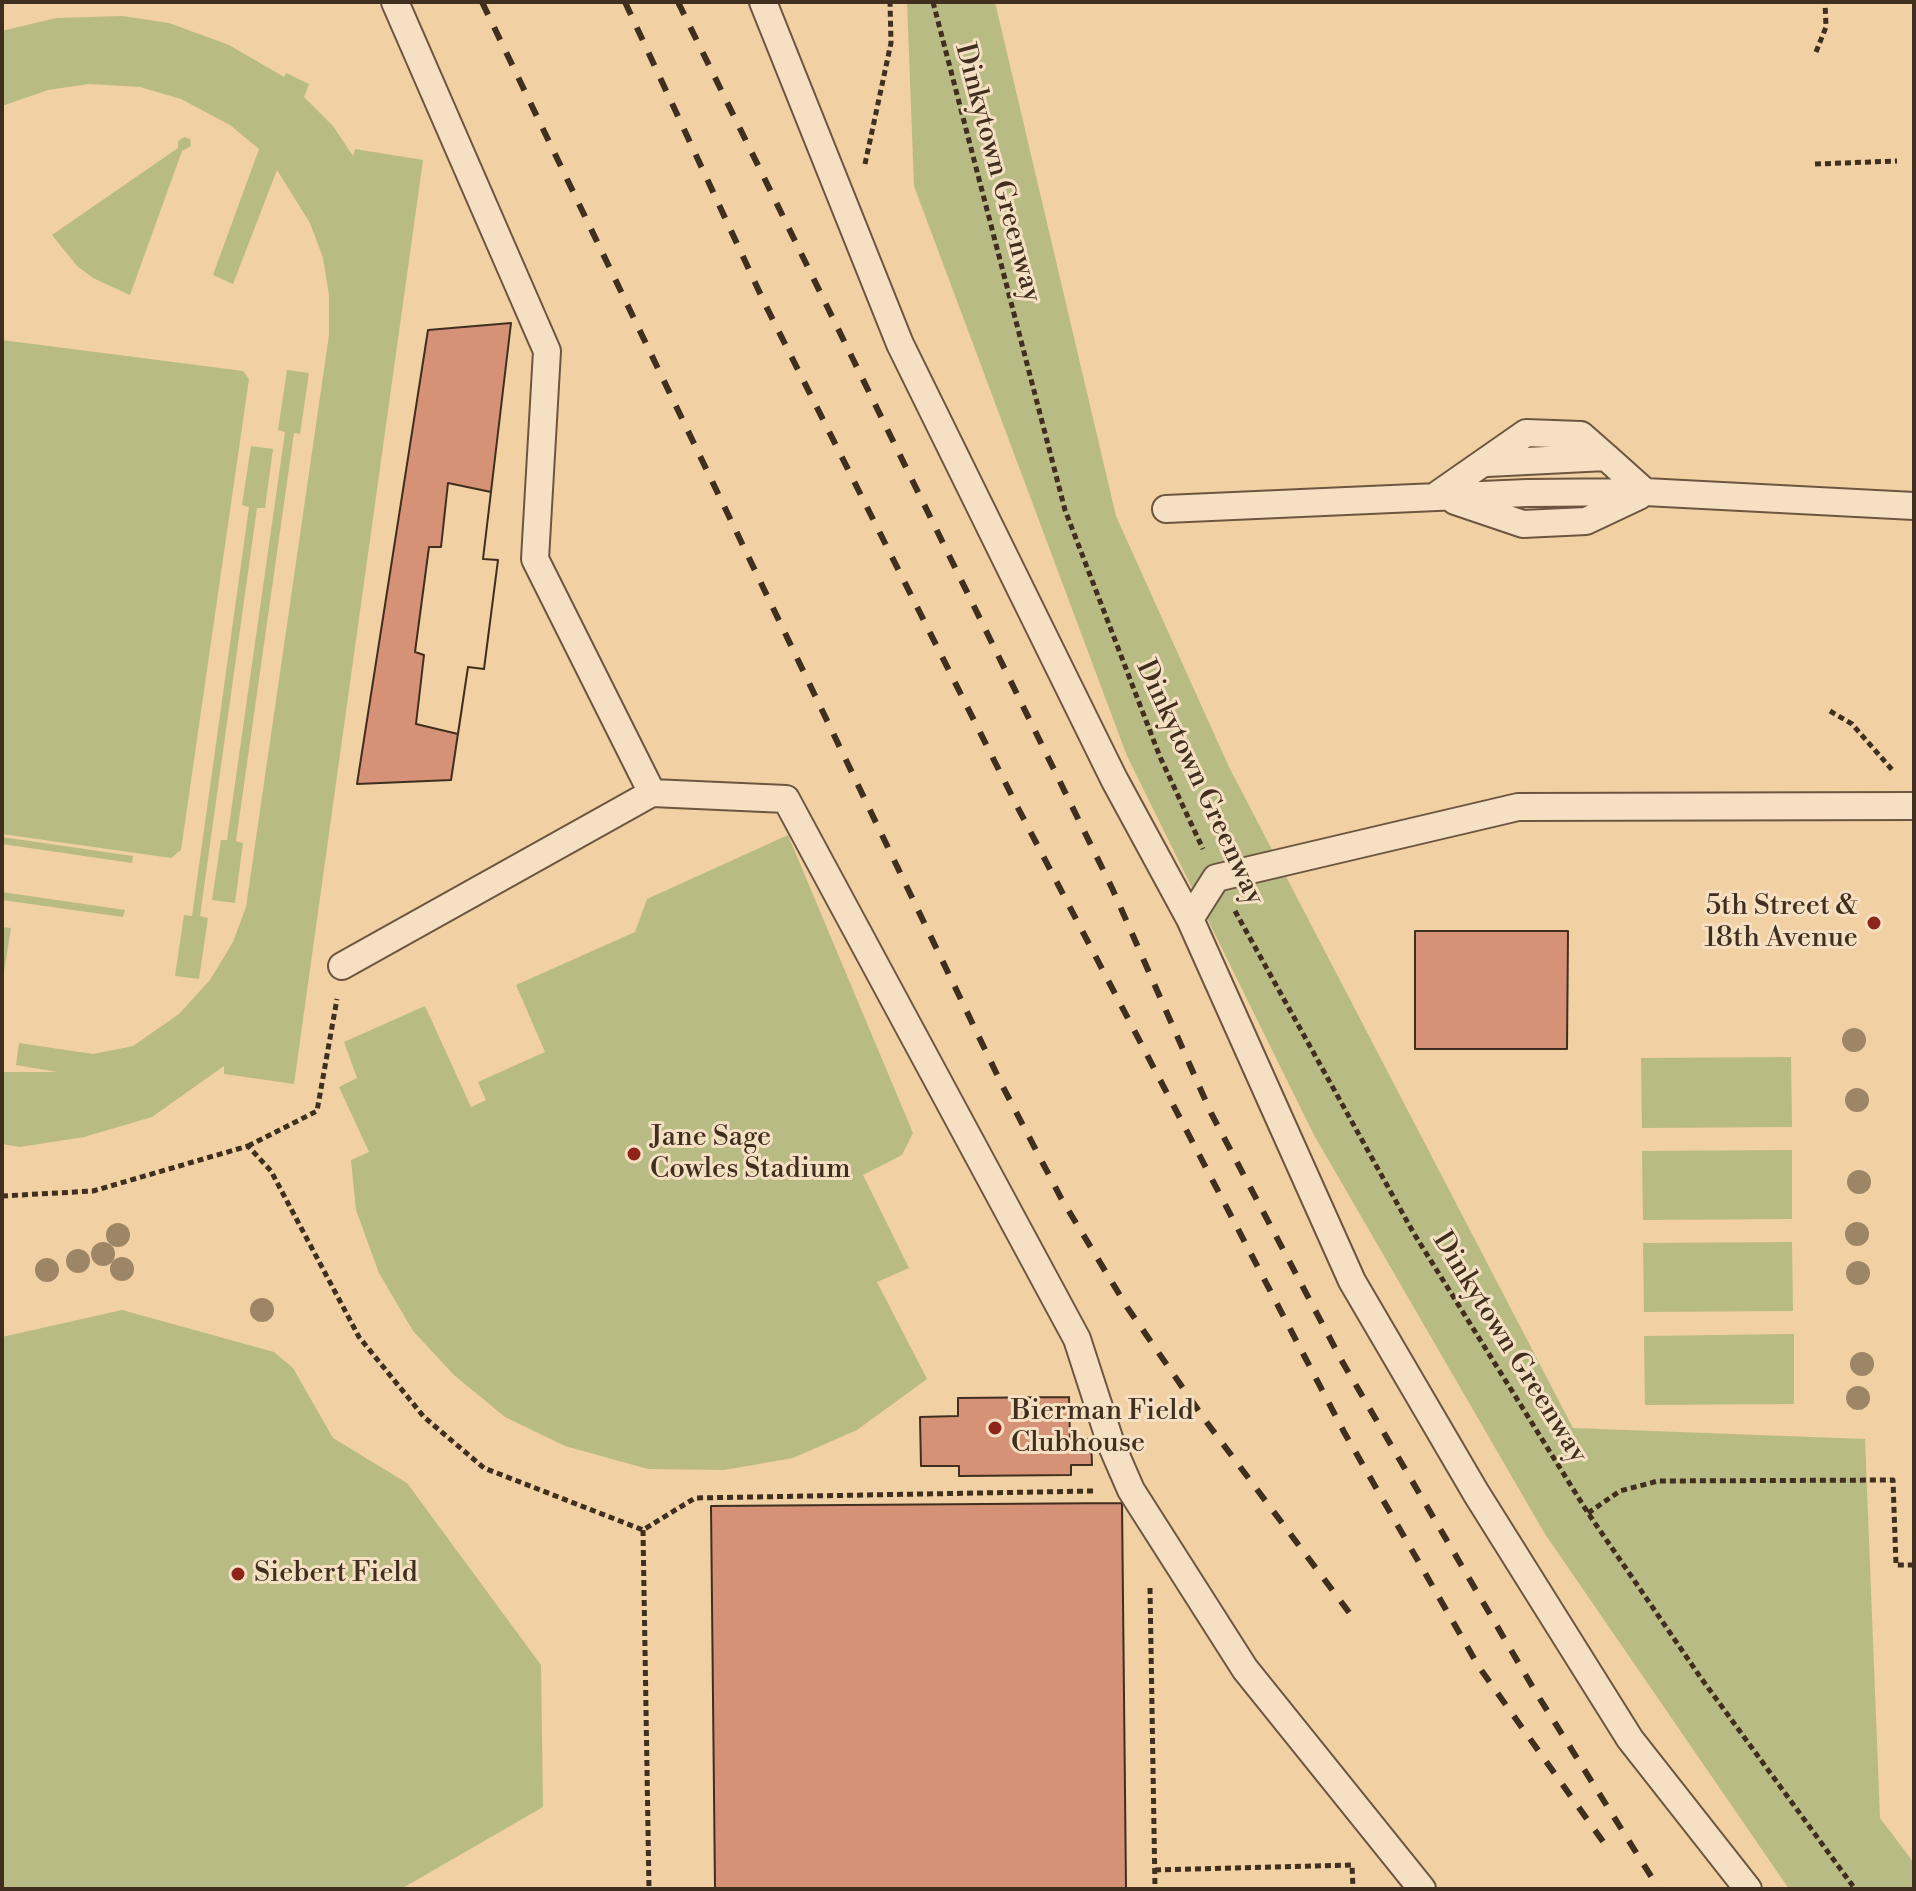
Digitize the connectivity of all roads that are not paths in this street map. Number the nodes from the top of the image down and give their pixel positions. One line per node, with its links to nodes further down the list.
1 (395, 2): 7 (lane)
2 (763, 2): 9 (lane)
3 (1645, 492): 4 (lane); 4 (lane); 5 (lane)
4 (1437, 495): 6 (lane)
5 (1914, 506)
6 (1166, 509)
7 (652, 793): 10 (lane); 11 (lane)
8 (1914, 806): 9 (lane)
9 (1190, 919): 12 (lane)
10 (342, 966)
11 (1422, 1889)
12 (1748, 1889)

